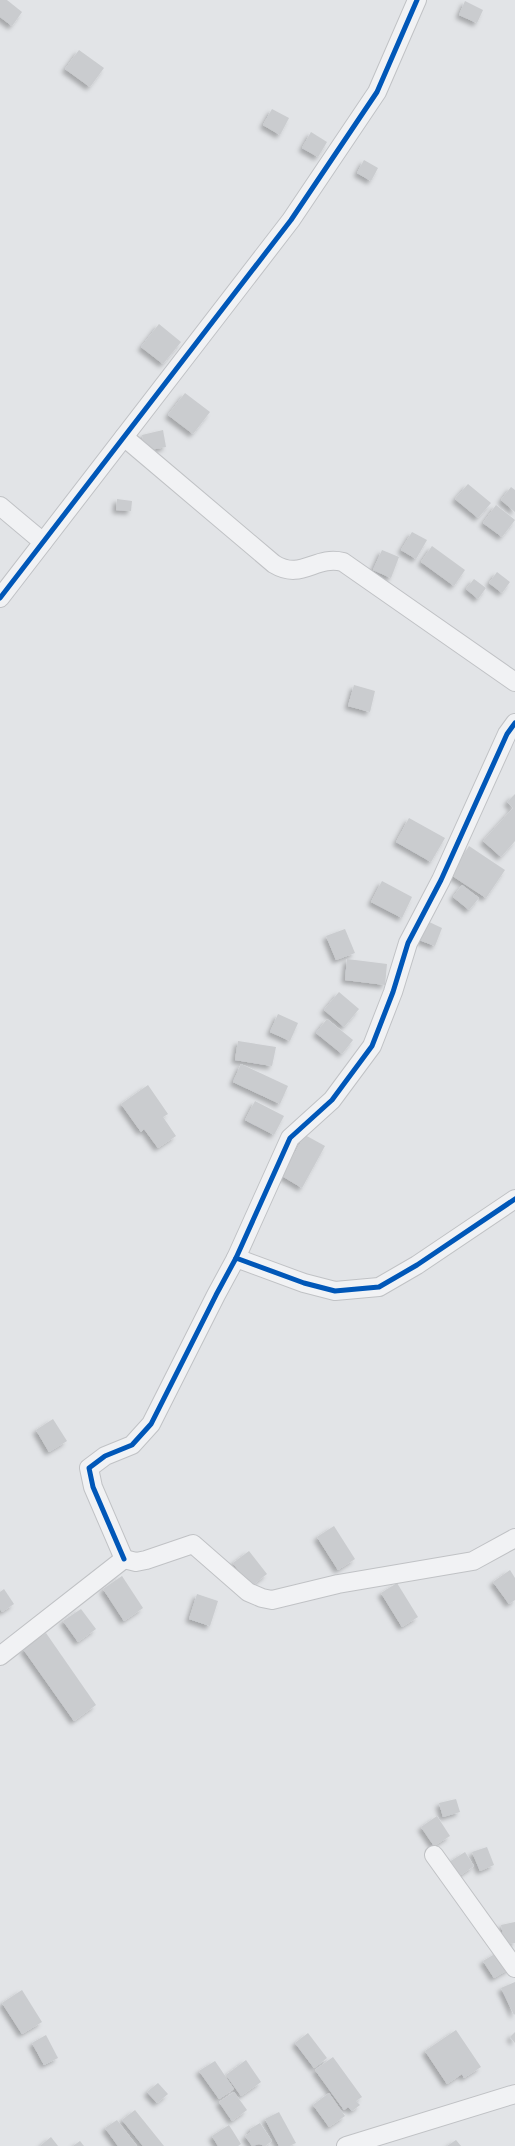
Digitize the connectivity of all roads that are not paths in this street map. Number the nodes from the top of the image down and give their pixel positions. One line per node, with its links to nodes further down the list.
1 (417, 0): 2 (street)
2 (124, 437): 4 (street); 6 (street)
3 (0, 506): 4 (street)
4 (43, 542): 5 (street)
5 (0, 598)
6 (515, 682)
7 (515, 723): 9 (street)
8 (515, 1199): 9 (street)
9 (236, 1258): 11 (street)
10 (515, 1538): 11 (street)
11 (124, 1559): 12 (street)
12 (0, 1656)
13 (434, 1854): 14 (street)
14 (515, 1968)
15 (515, 2094): 16 (street)
16 (346, 2146)

